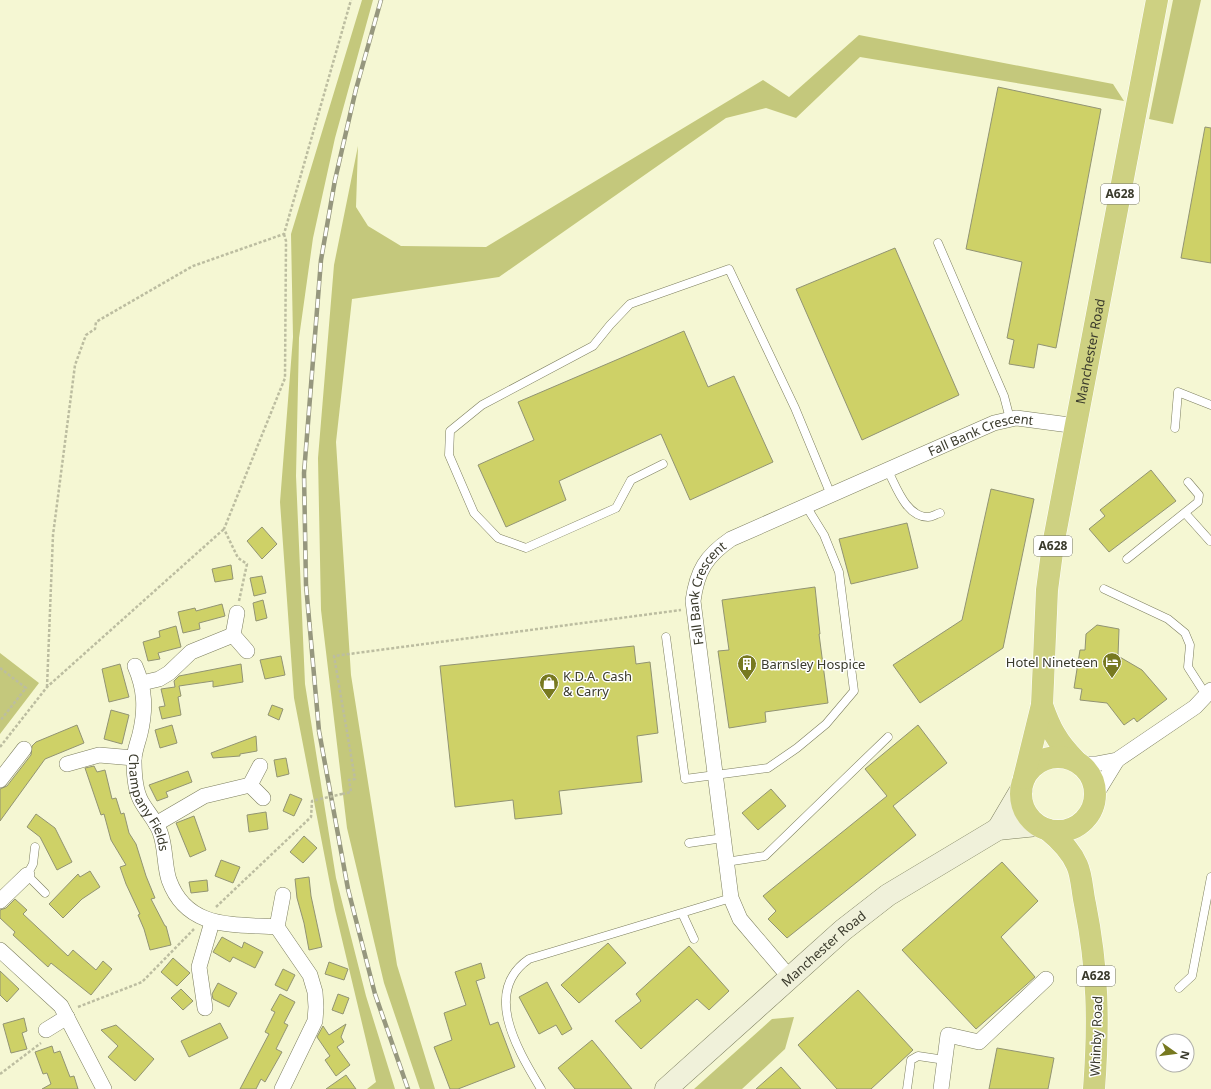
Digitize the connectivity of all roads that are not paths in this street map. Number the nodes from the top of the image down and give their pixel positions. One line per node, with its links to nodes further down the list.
1 (1157, 0): 5 (highway, Manchester Road / A628)
2 (938, 243): 4 (lane)
3 (1211, 405): 6 (lane)
4 (1010, 419): 5 (street, Fall Bank Crescent); 8 (street, Fall Bank Crescent)
5 (1077, 426): 24 (highway, Manchester Road / A628)
6 (1175, 428)
7 (662, 464): 10 (lane)
8 (888, 471): 10 (street, Fall Bank Crescent); 12 (lane)
9 (1188, 482): 13 (lane)
10 (831, 496): 11 (street, Fall Bank Crescent)
11 (806, 506): 32 (street, Fall Bank Crescent); 32 (lane)
12 (940, 513)
13 (1185, 513): 14 (lane); 15 (lane)
14 (1211, 542)
15 (1128, 559)
16 (1104, 588): 23 (lane)
17 (237, 613): 18 (street)
18 (233, 635): 20 (street); 22 (street)
19 (666, 636): 32 (lane)
20 (247, 650)
21 (136, 666): 22 (street, Champany Fields)
22 (142, 683): 27 (street, Champany Fields)
23 (1209, 692): 28 (street)
24 (1042, 705): 29 (highway, Manchester Road / A628); 34 (highway, Manchester Road / A628)
25 (888, 736): 44 (lane)
26 (24, 749): 33 (street)
27 (134, 758): 30 (street); 38 (street, Champany Fields)
28 (1117, 760): 29 (street); 37 (street)
29 (1078, 762): 34 (highway, Manchester Road); 37 (highway, Manchester Road / A628)
30 (67, 764)
31 (260, 766): 35 (street)
32 (714, 775): 41 (street, Fall Bank Crescent)
33 (0, 780)
34 (1023, 784): 39 (highway, Manchester Road / A628); 40 (main road, Manchester Road)
35 (250, 785): 36 (street); 38 (street)
36 (263, 798)
37 (1091, 811): 39 (highway, Manchester Road); 45 (highway, Whinby Road / A628)
38 (156, 824): 53 (street, Champany Fields)
39 (1042, 827): 40 (main road, Manchester Road); 45 (highway, Whinby Road / A628)
40 (998, 829): 57 (main road, Manchester Road)
41 (723, 838): 42 (lane); 44 (street, Fall Bank Crescent)
42 (689, 843)
43 (35, 847): 46 (lane)
44 (726, 862): 50 (street, Fall Bank Crescent)
45 (1077, 865): 70 (highway, Whinby Road / A628)
46 (27, 875): 48 (lane); 51 (street)
47 (1211, 876): 59 (lane)
48 (46, 893)
49 (283, 895): 54 (street)
50 (731, 898): 52 (lane); 57 (street, Fall Bank Crescent)
51 (0, 901)
52 (682, 913): 55 (lane); 66 (lane)
53 (212, 922): 54 (street, Champany Fields); 60 (street)
54 (277, 927): 64 (street)
55 (694, 938)
56 (0, 950): 61 (street)
57 (790, 978): 67 (main road, Manchester Road)
58 (1046, 979): 63 (street)
59 (1179, 988)
60 (205, 1008)
61 (67, 1017): 62 (street); 65 (street)
62 (46, 1030)
63 (945, 1060): 68 (lane); 69 (street)
64 (285, 1088)
65 (104, 1089)
66 (541, 1089)
67 (666, 1089)
68 (907, 1089)
69 (941, 1089)
70 (1094, 1089)

